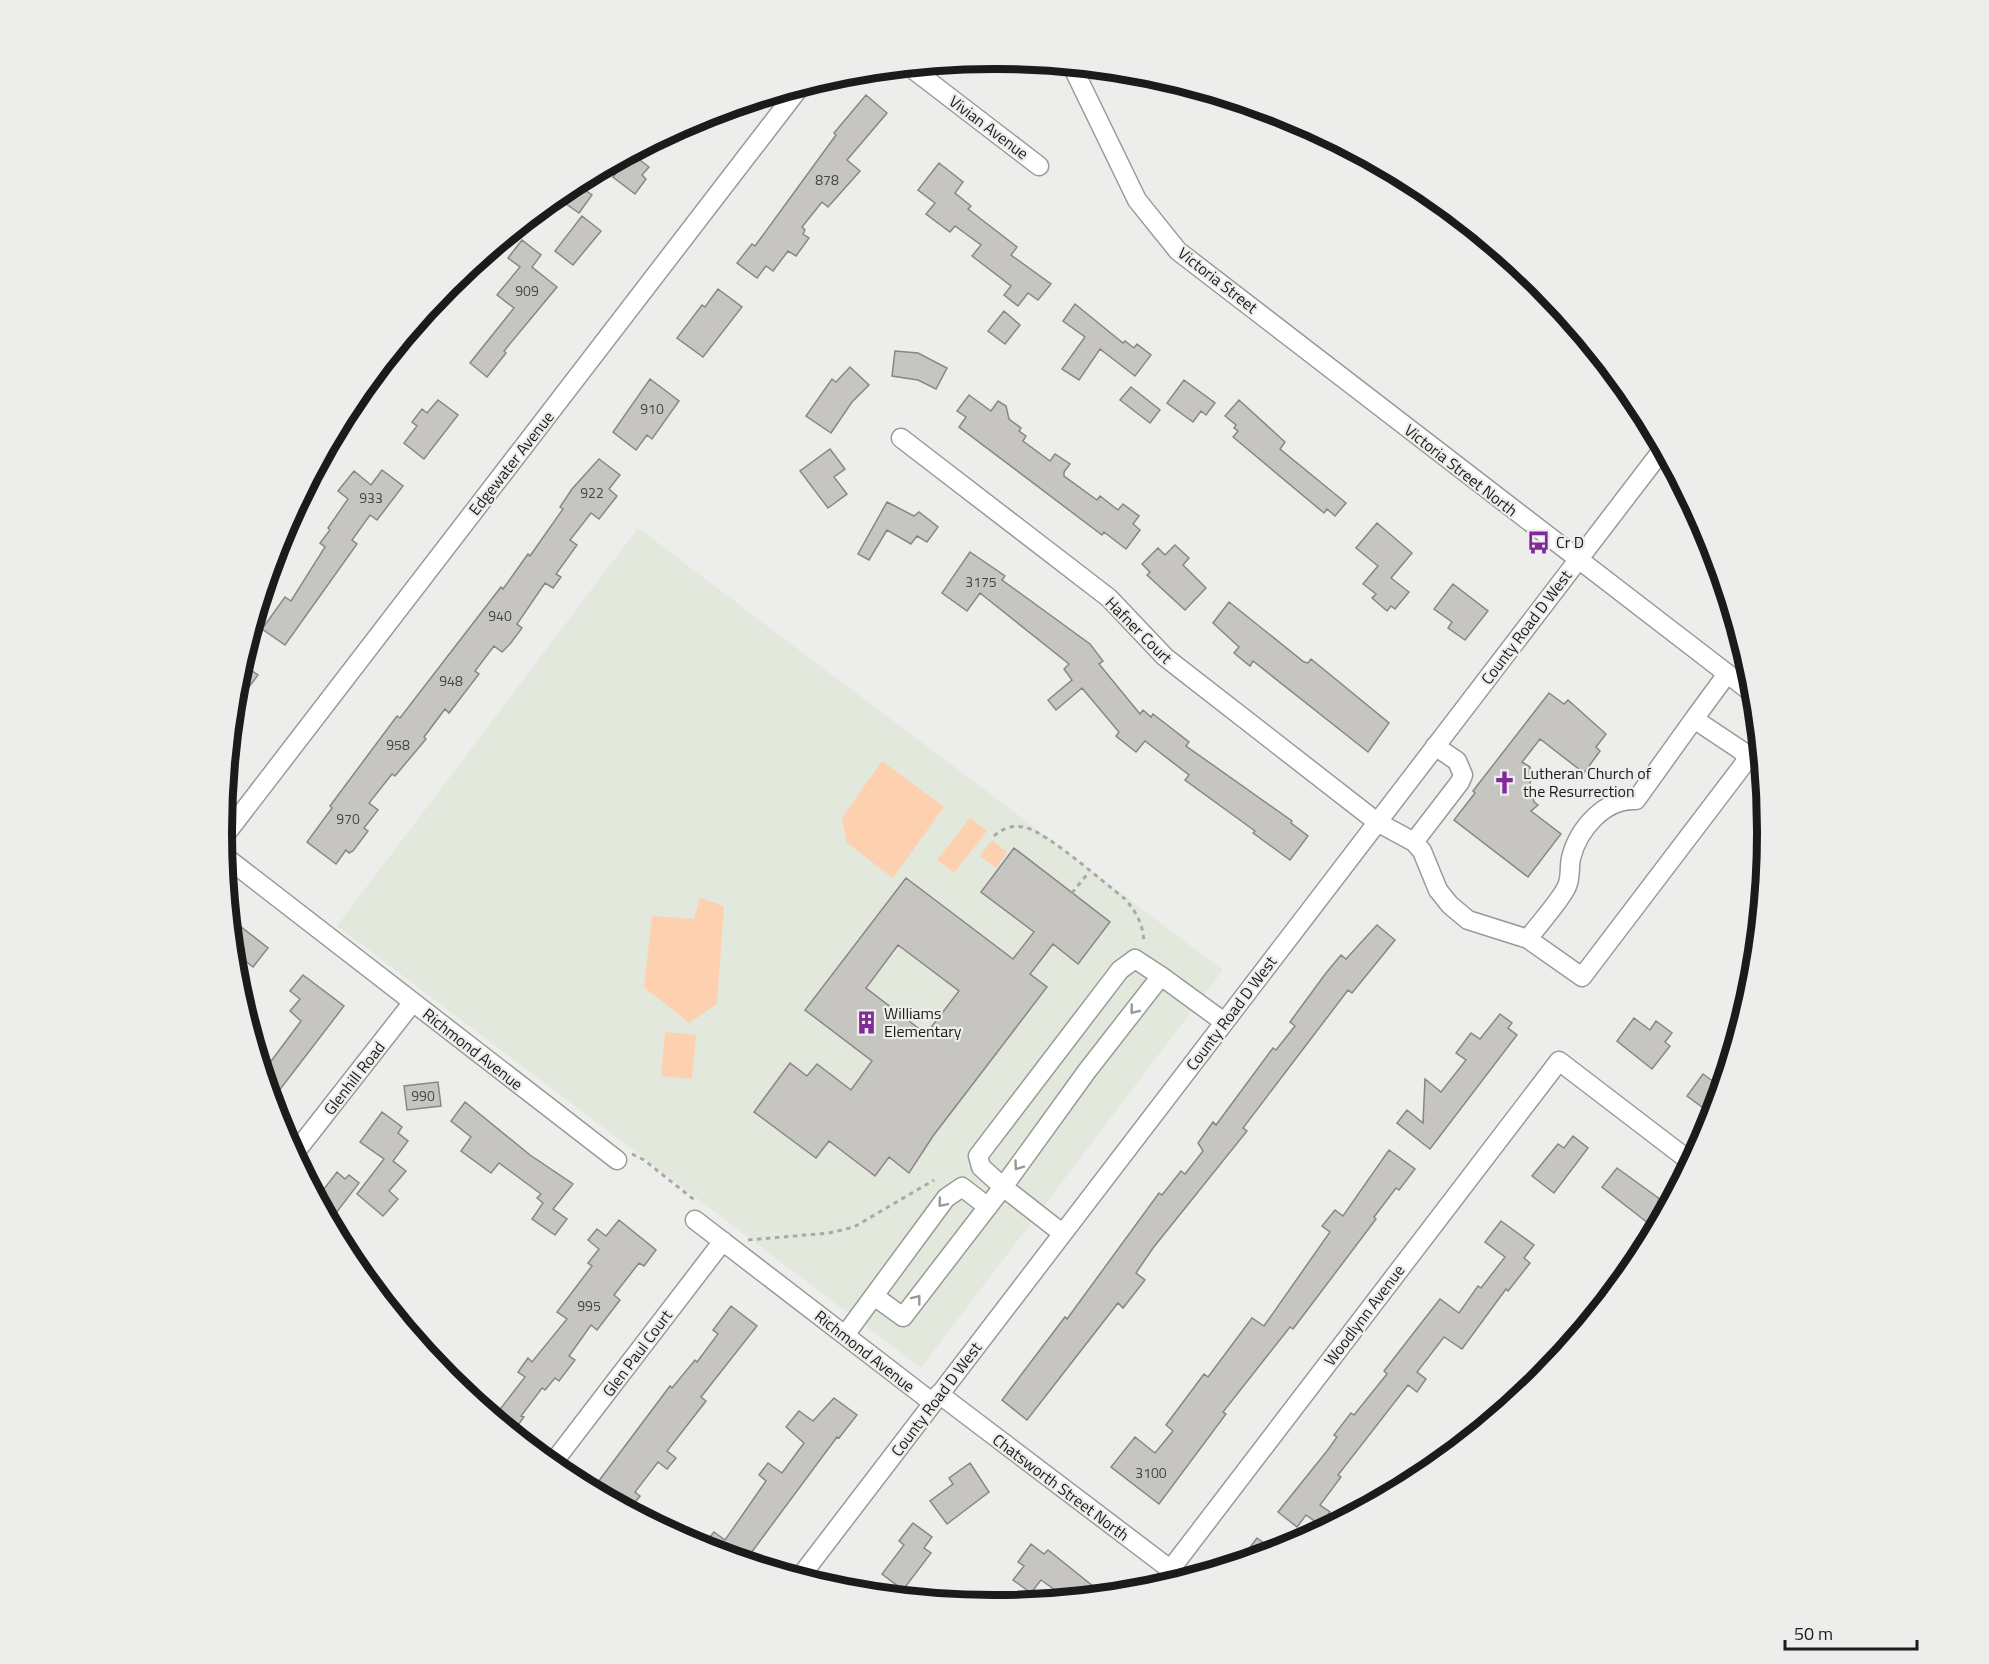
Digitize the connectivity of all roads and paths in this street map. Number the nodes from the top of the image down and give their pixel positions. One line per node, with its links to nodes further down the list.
1 (919, 74): 4 (street, Vivian Avenue)
2 (1076, 74): 5 (street, Victoria Street)
3 (793, 96): 14 (street, Edgewater Avenue)
4 (1039, 166)
5 (1340, 376): 8 (street, Victoria Street North)
6 (901, 438): 13 (street, Hafner Court)
7 (1658, 456): 8 (street, County Road D West)
8 (1577, 560): 9 (street, Victoria Street North); 12 (street, County Road D West)
9 (1727, 674): 10 (street, Victoria Street North); 11 (street)
10 (1744, 686)
11 (1694, 719): 20 (street); 20 (street)
12 (1435, 746): 13 (street, County Road D West); 16 (street)
13 (1377, 822): 16 (street, Hafner Court); 24 (street, County Road D West)
14 (231, 827)
15 (994, 836): 18 (path)
16 (1414, 842): 20 (street)
17 (232, 862): 23 (street, Richmond Avenue)
18 (1089, 872): 19 (path); 21 (path)
19 (1072, 893)
20 (1528, 939)
21 (1144, 948)
22 (1161, 976): 24 (street); 29 (street, one-way to 29); 29 (street)
23 (413, 1002): 25 (street, Glenhill Road); 27 (street, Richmond Avenue)
24 (1224, 1022): 32 (street, County Road D West)
25 (300, 1146)
26 (1684, 1157): 39 (street, Woodlynn Avenue)
27 (617, 1160): 31 (path)
28 (934, 1180): 33 (path)
29 (1003, 1187): 30 (street); 32 (street)
30 (988, 1207): 34 (street, one-way to 34); 34 (street, one-way to 30)
31 (697, 1212): 33 (street, Richmond Avenue)
32 (1062, 1233): 36 (street, County Road D West)
33 (728, 1245): 35 (street, Richmond Avenue); 37 (street, Glen Paul Court)
34 (874, 1296): 35 (street)
35 (845, 1335): 36 (street, Richmond Avenue)
36 (936, 1399): 38 (street, County Road D West); 40 (street, Chatsworth Street North)
37 (558, 1457)
38 (805, 1571)
39 (1177, 1572)
40 (1175, 1573)

